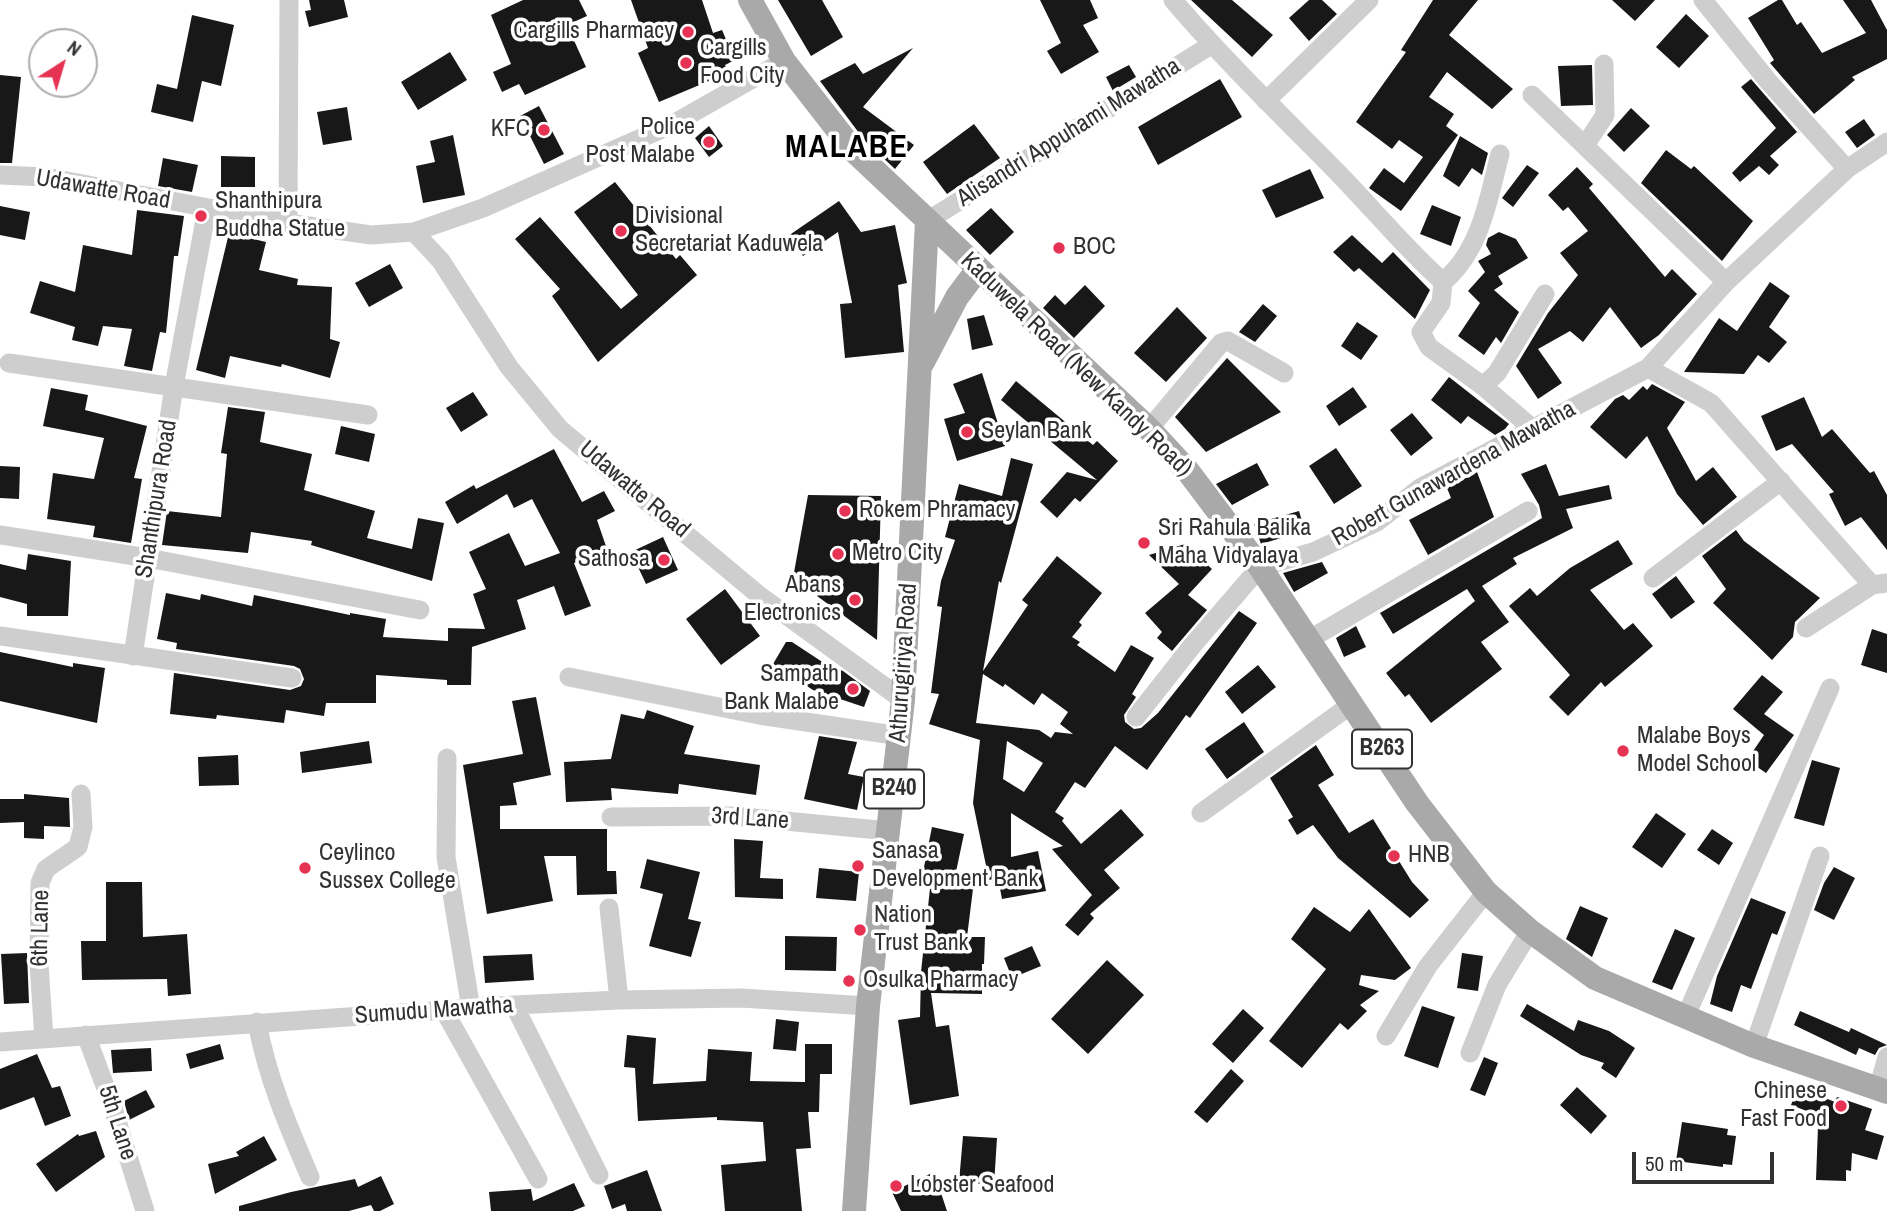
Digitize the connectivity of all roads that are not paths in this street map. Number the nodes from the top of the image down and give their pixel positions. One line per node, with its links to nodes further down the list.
1 (289, 0): 18 (street)
2 (750, 0): 7 (main road, Kaduwela Road (New Kandy Road))
3 (1173, 0): 6 (street)
4 (1369, 0): 10 (street)
5 (1703, 0): 14 (street)
6 (1211, 45): 10 (street); 17 (street, Alisandri Appuhami Mawatha)
7 (784, 61): 17 (main road, Kaduwela Road (New Kandy Road)); 19 (street, Udawatte Road)
8 (1604, 64): 12 (street)
9 (1532, 96): 12 (street)
10 (1266, 101): 21 (street)
11 (1887, 142): 14 (street)
12 (1586, 144): 22 (street)
13 (1500, 154): 21 (street)
14 (1847, 169): 22 (street)
15 (0, 175): 16 (street, Udawatte Road)
16 (207, 209): 18 (street, Udawatte Road); 28 (street, Shanthipura Road)
17 (927, 221): 20 (main road, Kaduwela Road (New Kandy Road)); 25 (main road, Athurugiriya Road / B240)
18 (288, 223): 19 (street, Udawatte Road)
19 (414, 232): 48 (street, Udawatte Road)
20 (978, 269): 25 (main road, Athurugiriya Road / B240); 32 (main road, Kaduwela Road (New Kandy Road) / B263)
21 (1443, 282): 29 (street)
22 (1726, 282): 26 (street)
23 (1545, 294): 29 (street)
24 (9, 363): 28 (street)
25 (921, 366): 48 (main road, Athurugiriya Road / B240)
26 (1648, 368): 31 (street, Robert Gunawardena Mawatha); 33 (street)
27 (1284, 373): 32 (street)
28 (174, 386): 30 (street); 36 (street, Shanthipura Road)
29 (1483, 386): 31 (street)
30 (368, 415)
31 (1532, 428): 37 (street, Robert Gunawardena Mawatha)
32 (1149, 429): 37 (main road, Kaduwela Road (New Kandy Road) / B263)
33 (1781, 481): 38 (street); 39 (street)
34 (1528, 511): 43 (street)
35 (0, 535): 36 (street)
36 (148, 558): 40 (street); 44 (street, Shanthipura Road)
37 (1260, 567): 43 (main road, Kaduwela Road (New Kandy Road) / B263); 50 (street)
38 (1653, 579)
39 (1880, 584): 41 (street)
40 (420, 610)
41 (1806, 628)
42 (0, 636): 44 (street)
43 (1310, 639): 49 (main road, Kaduwela Road (New Kandy Road) / B263)
44 (133, 656): 46 (street)
45 (569, 677): 51 (street)
46 (292, 678)
47 (1830, 688): 66 (street)
48 (903, 700): 51 (main road, Athurugiriya Road / B240)
49 (1352, 704): 54 (street); 58 (main road, Kaduwela Road (New Kandy Road) / B263)
50 (1136, 717)
51 (900, 736): 56 (main road, Athurugiriya Road / B240)
52 (447, 758): 64 (street)
53 (81, 794): 70 (street, 6th Lane)
54 (1201, 813)
55 (611, 817): 56 (street, 3rd Lane)
56 (889, 831): 63 (main road, Athurugiriya Road / B240)
57 (1820, 856): 72 (street)
58 (1486, 892): 60 (main road, Kaduwela Road (New Kandy Road) / B263); 69 (street)
59 (609, 908): 61 (street)
60 (1530, 931): 66 (main road, Kaduwela Road (New Kandy Road) / B263); 73 (street)
61 (619, 1000): 62 (street, Sumudu Mawatha); 63 (street, Sumudu Mawatha)
62 (514, 1004): 64 (street, Sumudu Mawatha); 76 (street)
63 (868, 1006): 80 (main road, Athurugiriya Road / B240)
64 (471, 1009): 65 (street, Sumudu Mawatha)
65 (444, 1012): 67 (street, Sumudu Mawatha); 78 (street)
66 (1685, 1017): 72 (main road, Kaduwela Road (New Kandy Road) / B263)
67 (257, 1022): 68 (street, Sumudu Mawatha); 77 (street)
68 (86, 1035): 70 (street, Sumudu Mawatha); 79 (street, 5th Lane)
69 (1386, 1036)
70 (44, 1039): 71 (street, Sumudu Mawatha)
71 (0, 1042)
72 (1754, 1046): 75 (main road, Kaduwela Road (New Kandy Road) / B263)
73 (1470, 1053)
74 (1887, 1056): 75 (street)
75 (1883, 1091)
76 (599, 1175)
77 (310, 1177)
78 (538, 1179)
79 (145, 1211)
80 (854, 1211)

